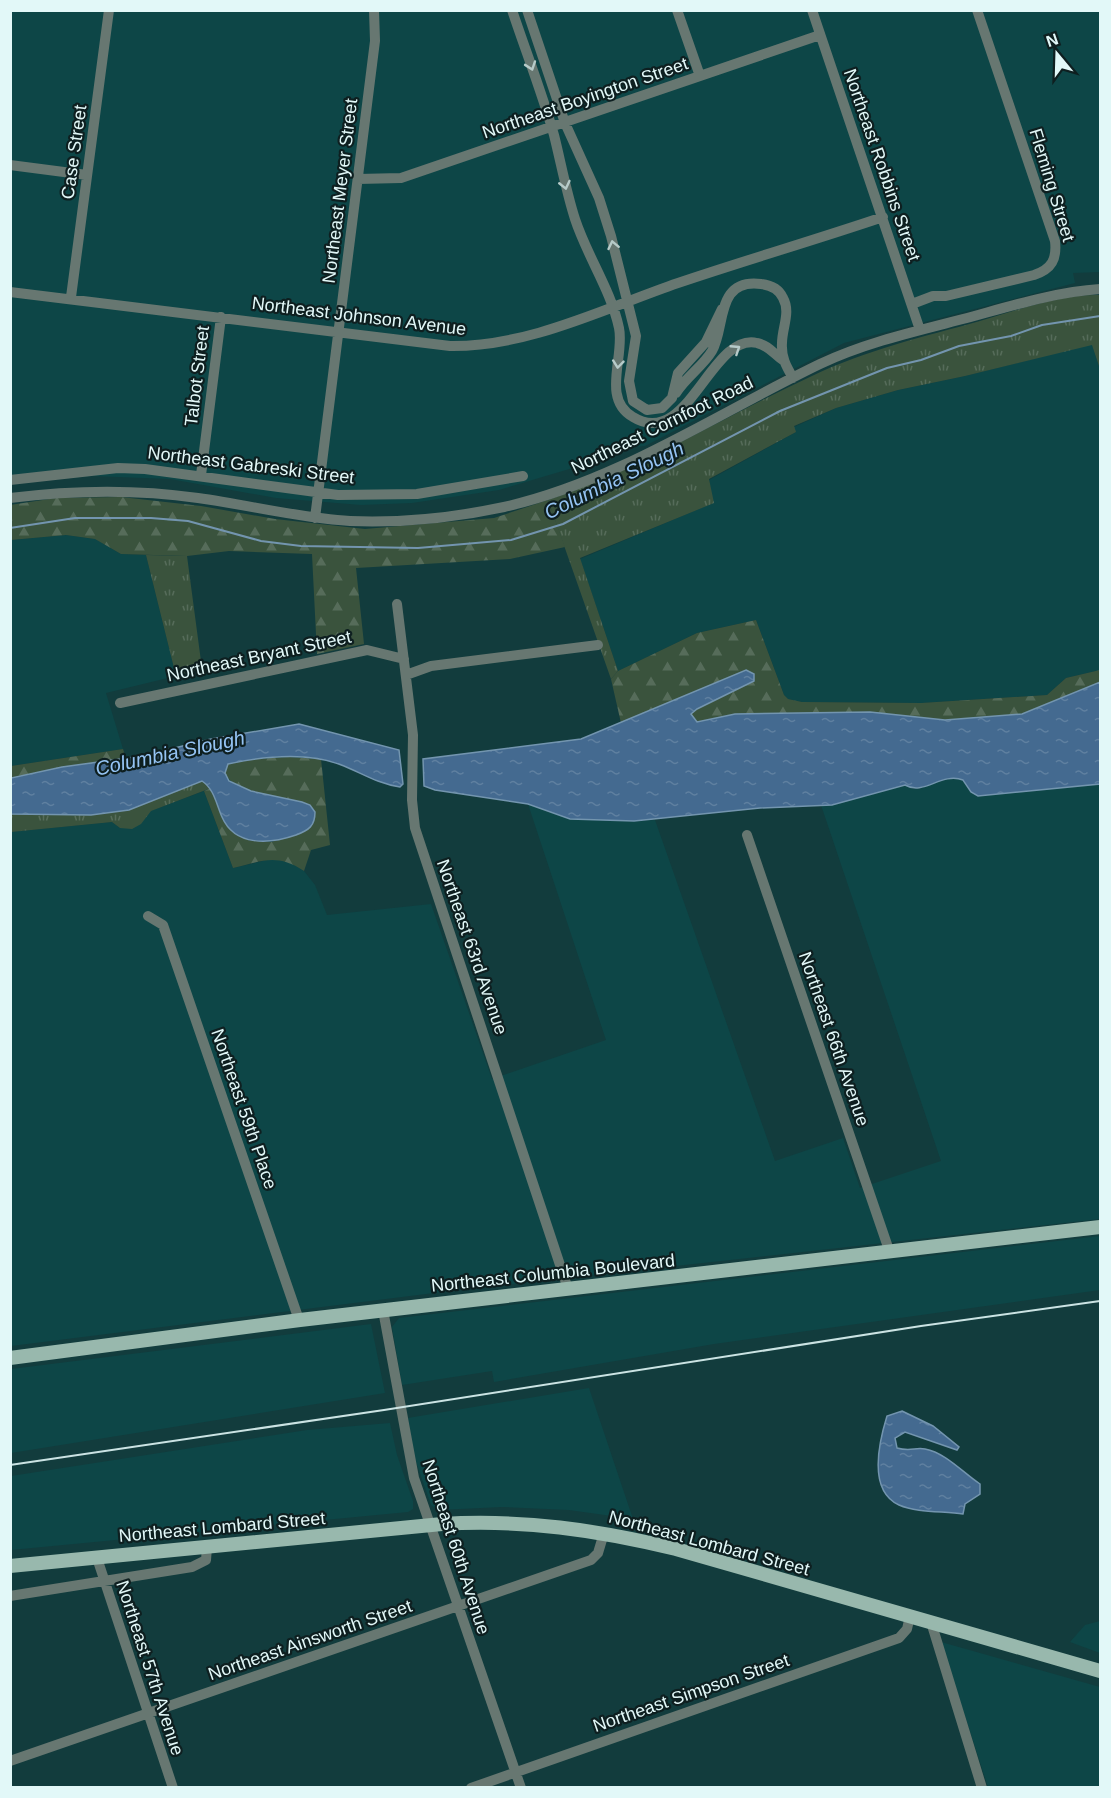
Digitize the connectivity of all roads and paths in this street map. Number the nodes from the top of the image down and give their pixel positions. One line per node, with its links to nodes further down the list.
1 (109, 10): 13 (street, Case Street)
2 (374, 10): 14 (street, Northeast Meyer Street)
3 (512, 10): 11 (street, one-way to 11)
4 (527, 10): 10 (street)
5 (677, 10): 9 (street)
6 (812, 10): 8 (street, Northeast Robbins Street)
7 (977, 10): 20 (street, Fleming Street)
8 (820, 35): 9 (street, Northeast Boyington Street); 15 (street, Northeast Robbins Street)
9 (700, 76): 10 (street, Northeast Boyington Street)
10 (565, 123): 11 (street, Northeast Boyington Street); 19 (street, one-way to 10)
11 (552, 128): 14 (street, Northeast Boyington Street); 21 (street, one-way to 21)
12 (10, 165): 13 (street)
13 (87, 175): 18 (street, Case Street)
14 (358, 179): 24 (street, Northeast Meyer Street)
15 (883, 217): 19 (street, Northeast Johnson Avenue); 20 (street, Northeast Robbins Street)
16 (1101, 290): 23 (street, Northeast Cornfoot Road)
17 (10, 292): 18 (street, Northeast Johnson Avenue)
18 (71, 297): 22 (street, Northeast Johnson Avenue)
19 (626, 302): 21 (street, Northeast Johnson Avenue); 25 (street)
20 (912, 304): 23 (street, Northeast Robbins Street)
21 (613, 306): 24 (street, Northeast Johnson Avenue); 25 (street, one-way to 25)
22 (221, 317): 24 (street, Northeast Johnson Avenue); 27 (street, Talbot Street)
23 (920, 330): 26 (street, Northeast Cornfoot Road)
24 (339, 332): 30 (street, Northeast Meyer Street)
25 (783, 360): 26 (street)
26 (793, 378): 32 (street, Northeast Cornfoot Road)
27 (201, 475): 29 (street, Northeast Gabreski Street); 30 (street, Northeast Gabreski Street)
28 (523, 476): 30 (street, Northeast Gabreski Street)
29 (10, 480)
30 (318, 493): 32 (street, Northeast Meyer Street)
31 (10, 498): 32 (street, Northeast Cornfoot Road)
32 (315, 518)
33 (397, 604): 35 (street, Northeast 63rd Avenue)
34 (598, 645): 36 (street)
35 (405, 659): 36 (street, Northeast 63rd Avenue); 37 (street, Northeast Bryant Street)
36 (406, 675): 42 (street, Northeast 63rd Avenue)
37 (120, 703)
38 (747, 835): 41 (street, Northeast 66th Avenue)
39 (148, 916): 44 (street, Northeast 59th Place)
40 (1101, 1227): 41 (main road, Northeast Columbia Boulevard)
41 (890, 1253): 42 (main road, Northeast Columbia Boulevard)
42 (568, 1289): 43 (main road, Northeast Columbia Boulevard)
43 (383, 1310): 44 (main road, Northeast Columbia Boulevard); 46 (street, Northeast 60th Avenue)
44 (299, 1320): 45 (main road, Northeast Columbia Boulevard)
45 (10, 1358)
46 (430, 1526): 47 (main road, Northeast Lombard Street); 48 (main road, Northeast Lombard Street); 53 (street, Northeast 60th Avenue)
47 (604, 1533): 53 (street, Northeast Ainsworth Street); 54 (main road, Northeast Lombard Street)
48 (207, 1547): 49 (main road, Northeast Lombard Street); 51 (street)
49 (97, 1558): 50 (main road, Northeast Lombard Street); 51 (street, Northeast 57th Avenue)
50 (10, 1566)
51 (104, 1580): 52 (street); 57 (street, Northeast 57th Avenue)
52 (10, 1596)
53 (458, 1607): 57 (street, Northeast Ainsworth Street); 59 (street, Northeast 60th Avenue)
54 (910, 1616): 55 (main road, Northeast Lombard Street); 59 (street, Northeast Simpson Street)
55 (931, 1622): 56 (main road, Northeast Lombard Street); 63 (street)
56 (1101, 1671)
57 (147, 1715): 58 (street, Northeast Ainsworth Street); 60 (street, Northeast 57th Avenue)
58 (10, 1761)
59 (515, 1772): 61 (street, Northeast Simpson Street); 62 (street, Northeast 60th Avenue)
60 (173, 1788)
61 (471, 1788)
62 (520, 1788)
63 (982, 1788)

